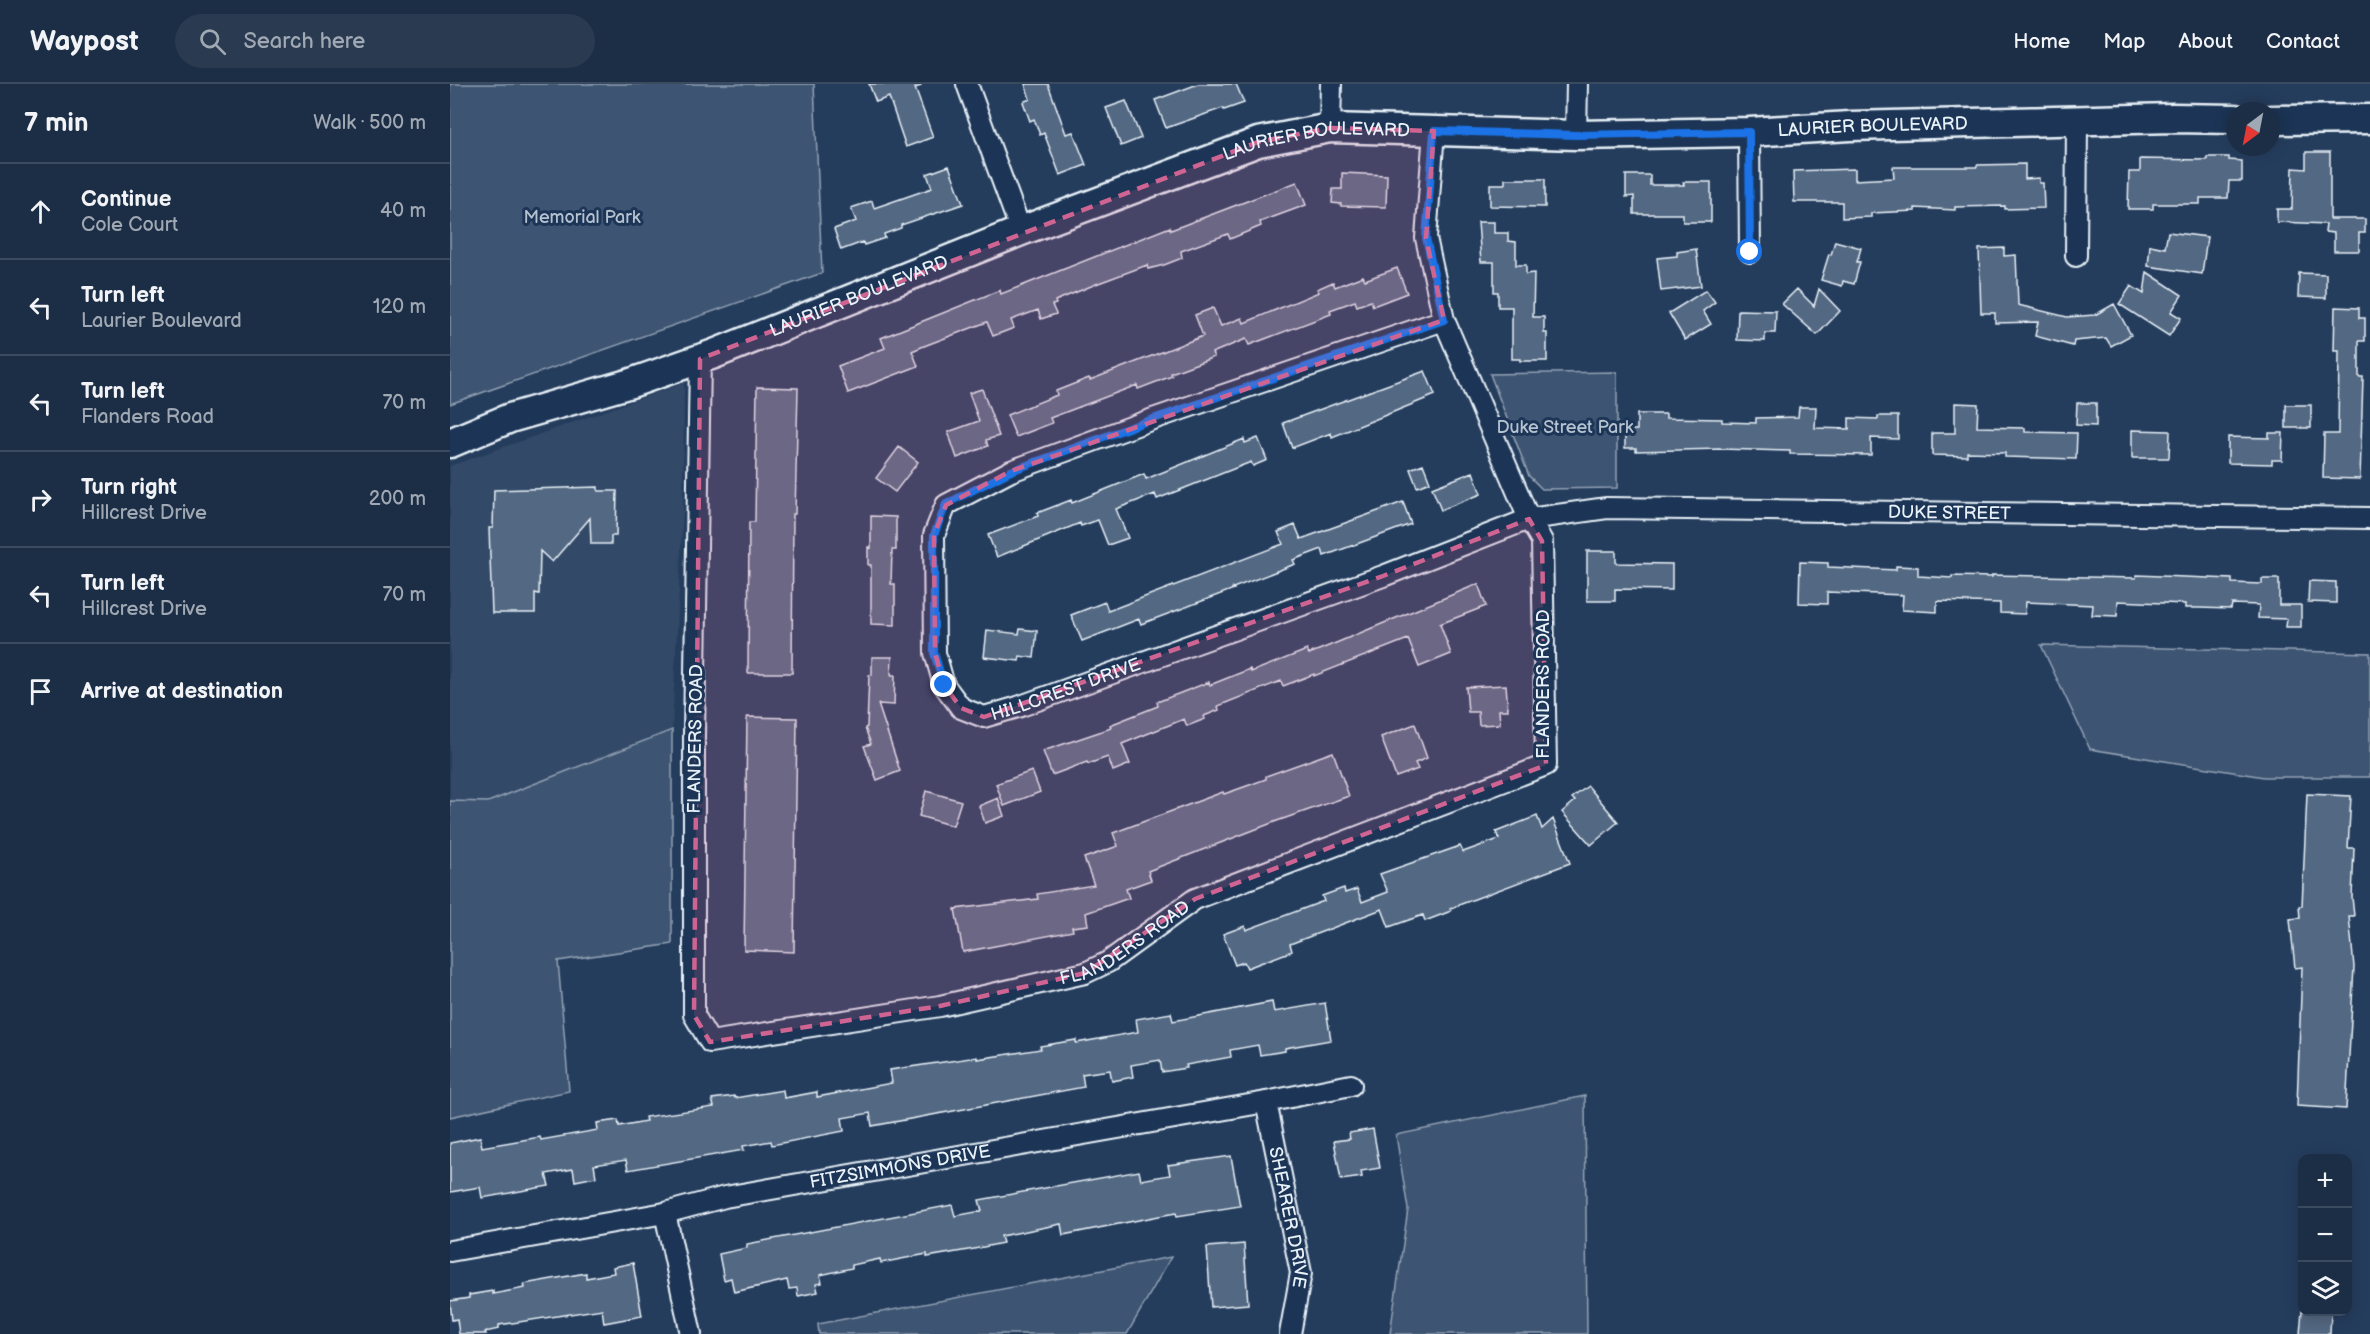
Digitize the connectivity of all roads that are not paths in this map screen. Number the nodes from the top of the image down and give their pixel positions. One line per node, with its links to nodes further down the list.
1 (967, 84): 12 (street)
2 (1331, 84): 8 (street)
3 (1577, 84): 11 (street)
4 (2226, 119): 7 (street, LAURIER BOULEVARD)
5 (2370, 119): 6 (street)
6 (2280, 120)
7 (2077, 121): 10 (street, LAURIER BOULEVARD); 14 (street)
8 (1330, 128): 9 (street, LAURIER BOULEVARD); 12 (street, LAURIER BOULEVARD)
9 (1434, 131): 11 (street, LAURIER BOULEVARD); 15 (street, FLANDERS ROAD)
10 (1749, 132): 11 (street, LAURIER BOULEVARD); 13 (street)
11 (1576, 135)
12 (1021, 231): 16 (street, LAURIER BOULEVARD)
13 (1750, 252)
14 (2076, 256)
15 (1444, 320): 19 (street, FLANDERS ROAD); 19 (street, HILLCREST DRIVE)
16 (700, 359): 17 (street, LAURIER BOULEVARD); 19 (street, FLANDERS ROAD)
17 (450, 443)
18 (2370, 518): 19 (street, DUKE STREET)
19 (1529, 519)
20 (1351, 1084): 21 (street, FITZSIMMONS DRIVE)
21 (1266, 1102): 22 (street, FITZSIMMONS DRIVE); 25 (street, SHEARER DRIVE)
22 (665, 1213): 23 (street, FITZSIMMONS DRIVE); 24 (street)
23 (450, 1251)
24 (691, 1334)
25 (1290, 1334)

